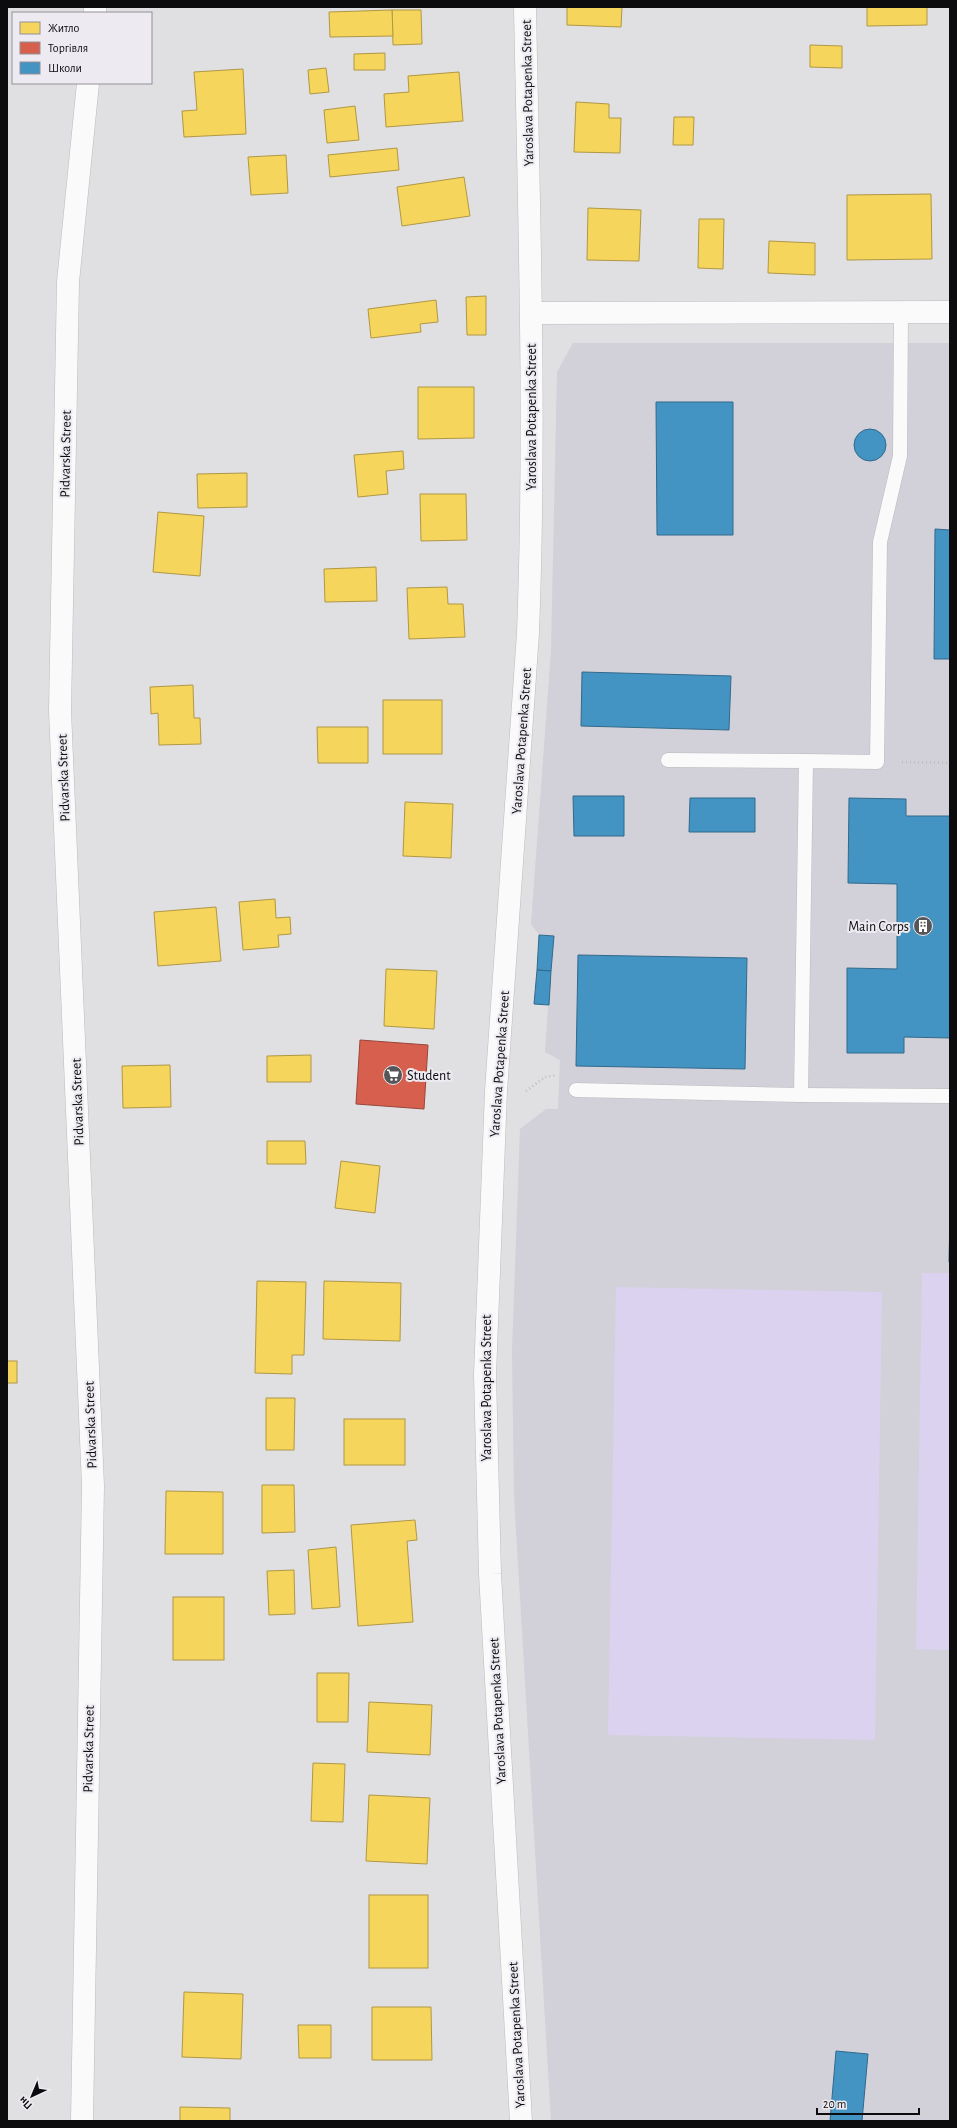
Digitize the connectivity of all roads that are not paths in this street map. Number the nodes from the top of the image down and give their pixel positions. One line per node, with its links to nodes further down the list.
1 (525, 7): 5 (street, Yaroslava Potapenka Street)
2 (88, 84): 11 (street, Pidvarska Street)
3 (901, 312): 4 (street); 5 (street); 7 (lane)
4 (950, 312)
5 (532, 313): 12 (street, Yaroslava Potapenka Street)
6 (668, 760): 7 (lane)
7 (806, 761): 9 (lane)
8 (576, 1090): 9 (lane)
9 (801, 1095): 10 (lane)
10 (950, 1096)
11 (82, 2121)
12 (521, 2121)

